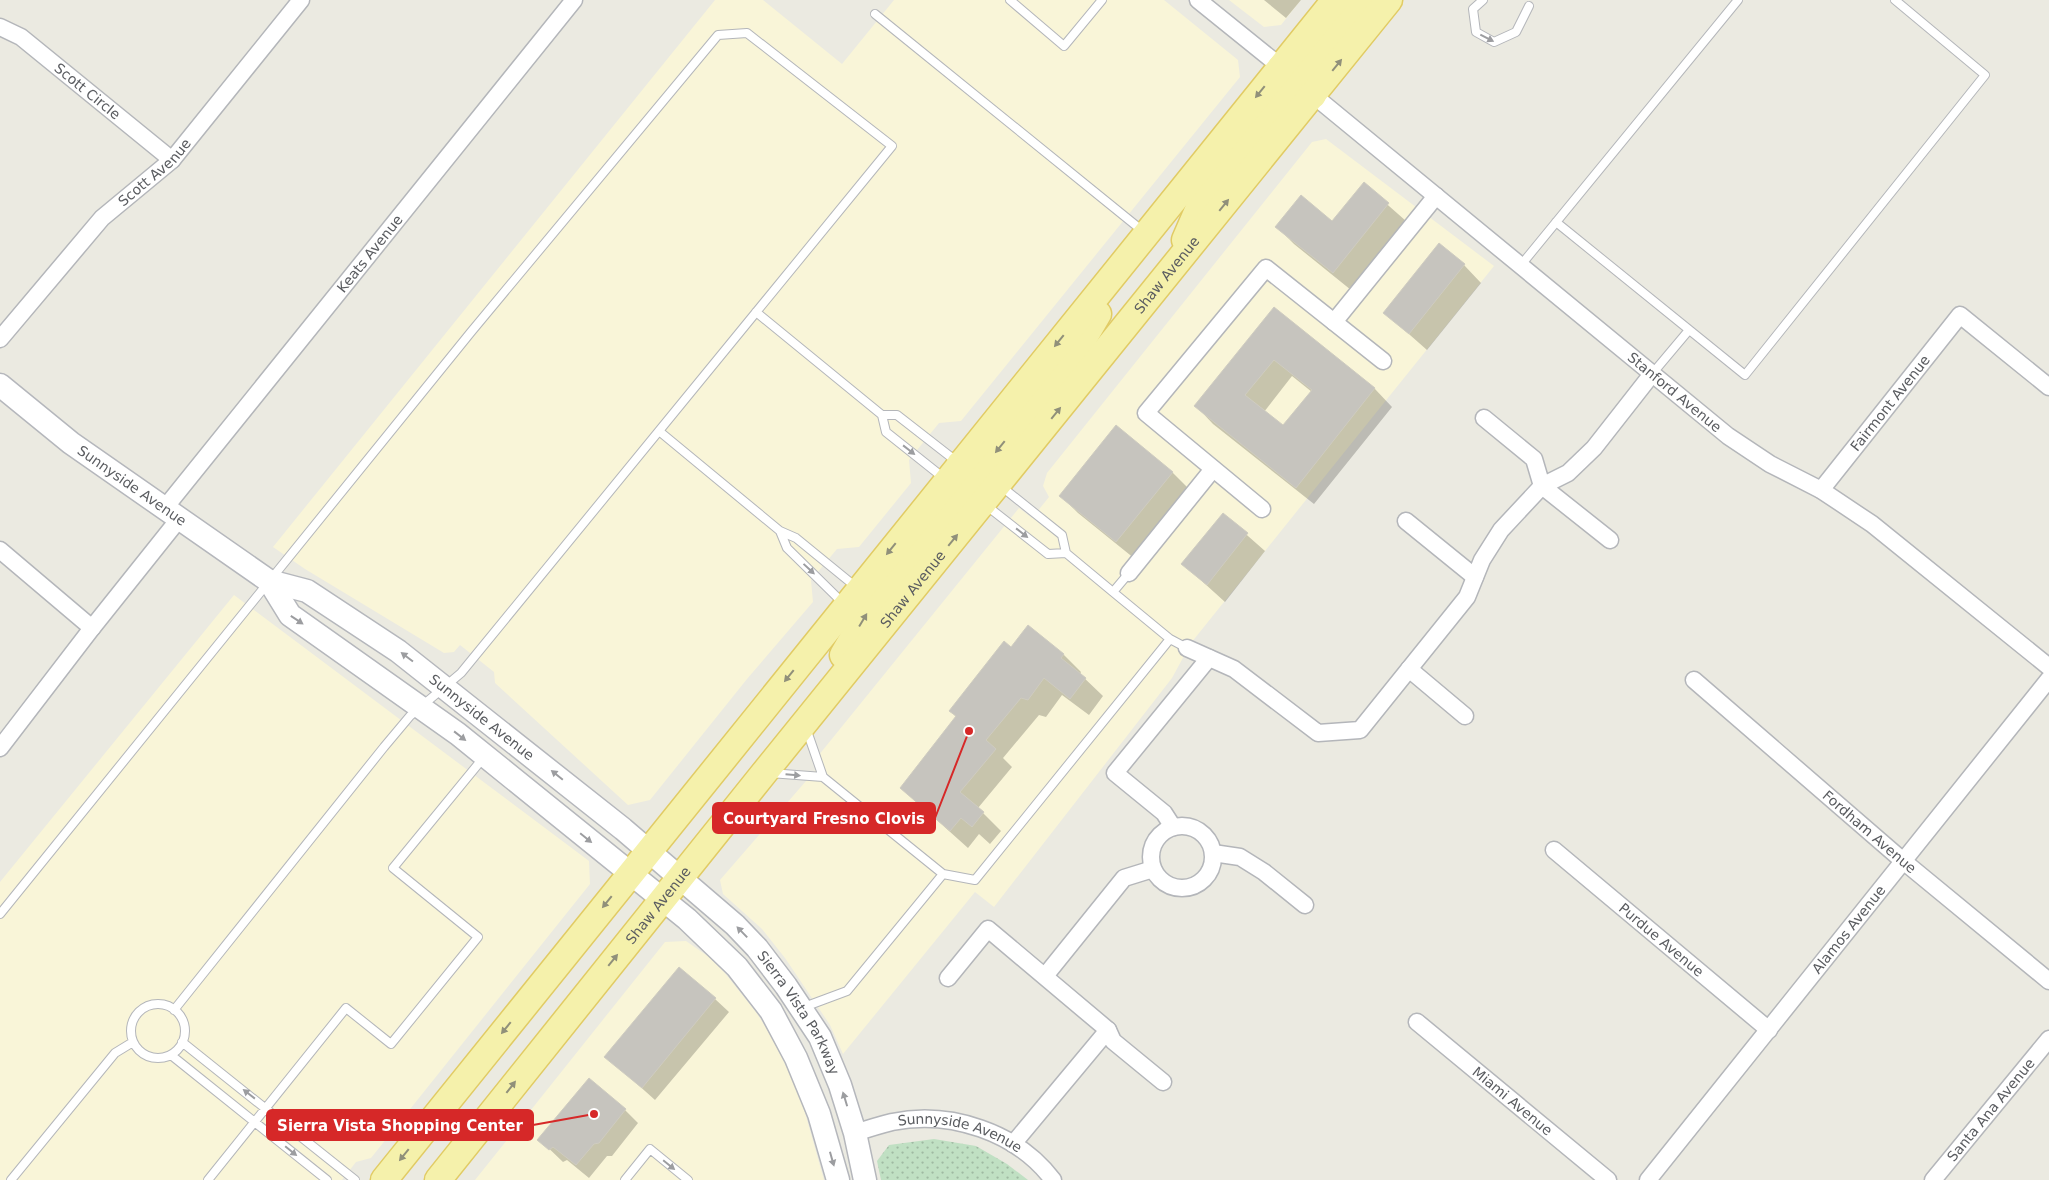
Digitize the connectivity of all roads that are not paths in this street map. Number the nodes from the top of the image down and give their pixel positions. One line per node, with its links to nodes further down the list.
1 (301, 0): 17 (street, Scott Avenue)
2 (574, 0): 40 (street, Keats Avenue)
3 (1010, 0): 4 (lane)
4 (1102, 0)
5 (1198, 0): 15 (street)
6 (1335, 0): 15 (main road)
7 (1363, 0): 16 (main road)
8 (1389, 0): 16 (main road, Shaw Avenue, one-way to 8)
9 (1483, 0): 12 (lane, one-way to 12)
10 (1738, 0): 19 (lane)
11 (1894, 0): 25 (lane)
12 (1530, 6)
13 (875, 14): 20 (lane)
14 (0, 28): 17 (street, Scott Circle)
15 (1281, 67): 20 (main road, one-way to 20); 22 (main road)
16 (1314, 95): 18 (street, Stanford Avenue); 22 (main road, Shaw Avenue, one-way to 16)
17 (172, 160): 26 (street, Scott Avenue)
18 (1436, 196): 21 (street, Stanford Avenue); 24 (street)
19 (1556, 222): 21 (lane); 25 (lane)
20 (1146, 234): 35 (main road, one-way to 35); 38 (main road, one-way to 38)
21 (1521, 266): 28 (street, Stanford Avenue)
22 (1172, 270): 38 (main road, Shaw Avenue, one-way to 22)
23 (756, 312): 31 (lane); 33 (lane); 48 (lane)
24 (1334, 322): 27 (street); 34 (street)
25 (1689, 330): 28 (lane)
26 (0, 339)
27 (1383, 361)
28 (1652, 374): 36 (street); 37 (street, Stanford Avenue)
29 (0, 385): 40 (main road, Sunnyside Avenue)
30 (2049, 387): 37 (street, Fairmont Avenue)
31 (882, 414): 35 (lane); 35 (lane, one-way to 35)
32 (1484, 418): 36 (street)
33 (658, 431): 42 (lane); 59 (lane)
34 (1213, 469): 39 (street); 46 (street)
35 (953, 472): 50 (main road, one-way to 50); 62 (main road, one-way to 35)
36 (1542, 486): 43 (street); 47 (street)
37 (1821, 490): 55 (street, Stanford Avenue)
38 (991, 493): 45 (lane); 45 (lane, one-way to 45); 62 (main road, Shaw Avenue, one-way to 38)
39 (1262, 509)
40 (172, 514): 48 (main road, Sunnyside Avenue); 51 (street, Keats Avenue)
41 (1406, 521): 47 (street)
42 (780, 531): 50 (lane); 50 (lane, one-way to 50)
43 (1610, 540)
44 (0, 550): 51 (street)
45 (1066, 553): 49 (lane)
46 (1129, 573): 49 (lane)
47 (1475, 577): 56 (street)
48 (269, 581): 59 (main road, Sunnyside Avenue, one-way to 48); 60 (main road, Sunnyside Avenue, one-way to 60); 78 (lane)
49 (1113, 592): 52 (lane)
50 (852, 597): 68 (main road, one-way to 68)
51 (92, 628): 63 (street, Keats Avenue)
52 (1170, 639): 53 (lane); 74 (lane)
53 (1187, 648): 54 (street)
54 (1209, 658): 56 (street); 67 (street)
55 (2049, 667)
56 (1409, 669): 61 (street)
57 (2049, 679): 71 (street, Alamos Avenue)
58 (1694, 680): 71 (street, Fordham Avenue)
59 (446, 686): 60 (lane); 68 (main road, Sunnyside Avenue, one-way to 59)
60 (421, 706): 64 (main road, Sunnyside Avenue, one-way to 64); 84 (lane)
61 (1465, 716)
62 (804, 723): 65 (main road, Shaw Avenue); 66 (lane)
63 (0, 748)
64 (485, 756): 73 (main road, Sunnyside Avenue, one-way to 73); 93 (lane)
65 (764, 773): 66 (lane, one-way to 66); 75 (main road, Shaw Avenue)
66 (823, 777): 74 (lane)
67 (1173, 827): 70 (street); 72 (street)
68 (649, 850): 73 (main road); 75 (main road, Sunnyside Avenue)
69 (1554, 850): 87 (street, Purdue Avenue)
70 (1213, 853): 72 (street); 77 (street)
71 (1902, 860): 81 (street, Fordham Avenue); 87 (street, Alamos Avenue)
72 (1153, 869): 79 (street)
73 (630, 873): 76 (main road, Sunnyside Avenue); 101 (main road, one-way to 101)
74 (943, 874): 83 (lane)
75 (681, 877): 76 (main road, Shaw Avenue); 83 (main road, Sierra Vista Parkway, one-way to 75)
76 (663, 900): 82 (main road, Sierra Vista Parkway); 102 (main road, Shaw Avenue, one-way to 76)
77 (1305, 905)
78 (0, 914)
79 (1045, 976): 80 (street); 86 (street)
80 (948, 978)
81 (2049, 981)
82 (755, 988): 95 (main road); 105 (main road, Sierra Vista Parkway, one-way to 105)
83 (802, 1008): 95 (main road, Sierra Vista Parkway, one-way to 83)
84 (174, 1010): 89 (lane); 90 (lane)
85 (1416, 1022): 108 (street, Miami Avenue)
86 (1108, 1030): 92 (street); 96 (street)
87 (1769, 1030): 109 (street, Alamos Avenue)
88 (2049, 1039): 110 (street, Santa Ana Avenue)
89 (133, 1042): 91 (lane); 97 (lane)
90 (182, 1042): 91 (lane); 93 (lane, one-way to 90)
91 (171, 1054): 94 (lane)
92 (1163, 1082)
93 (266, 1108): 94 (lane); 100 (lane)
94 (255, 1122): 98 (lane); 99 (lane, one-way to 99)
95 (855, 1133): 96 (street, Sunnyside Avenue); 106 (main road, Sierra Vista Parkway)
96 (1013, 1144): 107 (street, Sunnyside Avenue)
97 (11, 1180)
98 (208, 1180)
99 (327, 1180)
100 (355, 1180)
101 (384, 1180)
102 (438, 1180)
103 (625, 1180): 104 (lane, one-way to 104)
104 (688, 1180)
105 (838, 1180)
106 (865, 1180)
107 (1053, 1180)
108 (1608, 1180)
109 (1648, 1180)
110 (1933, 1180)

